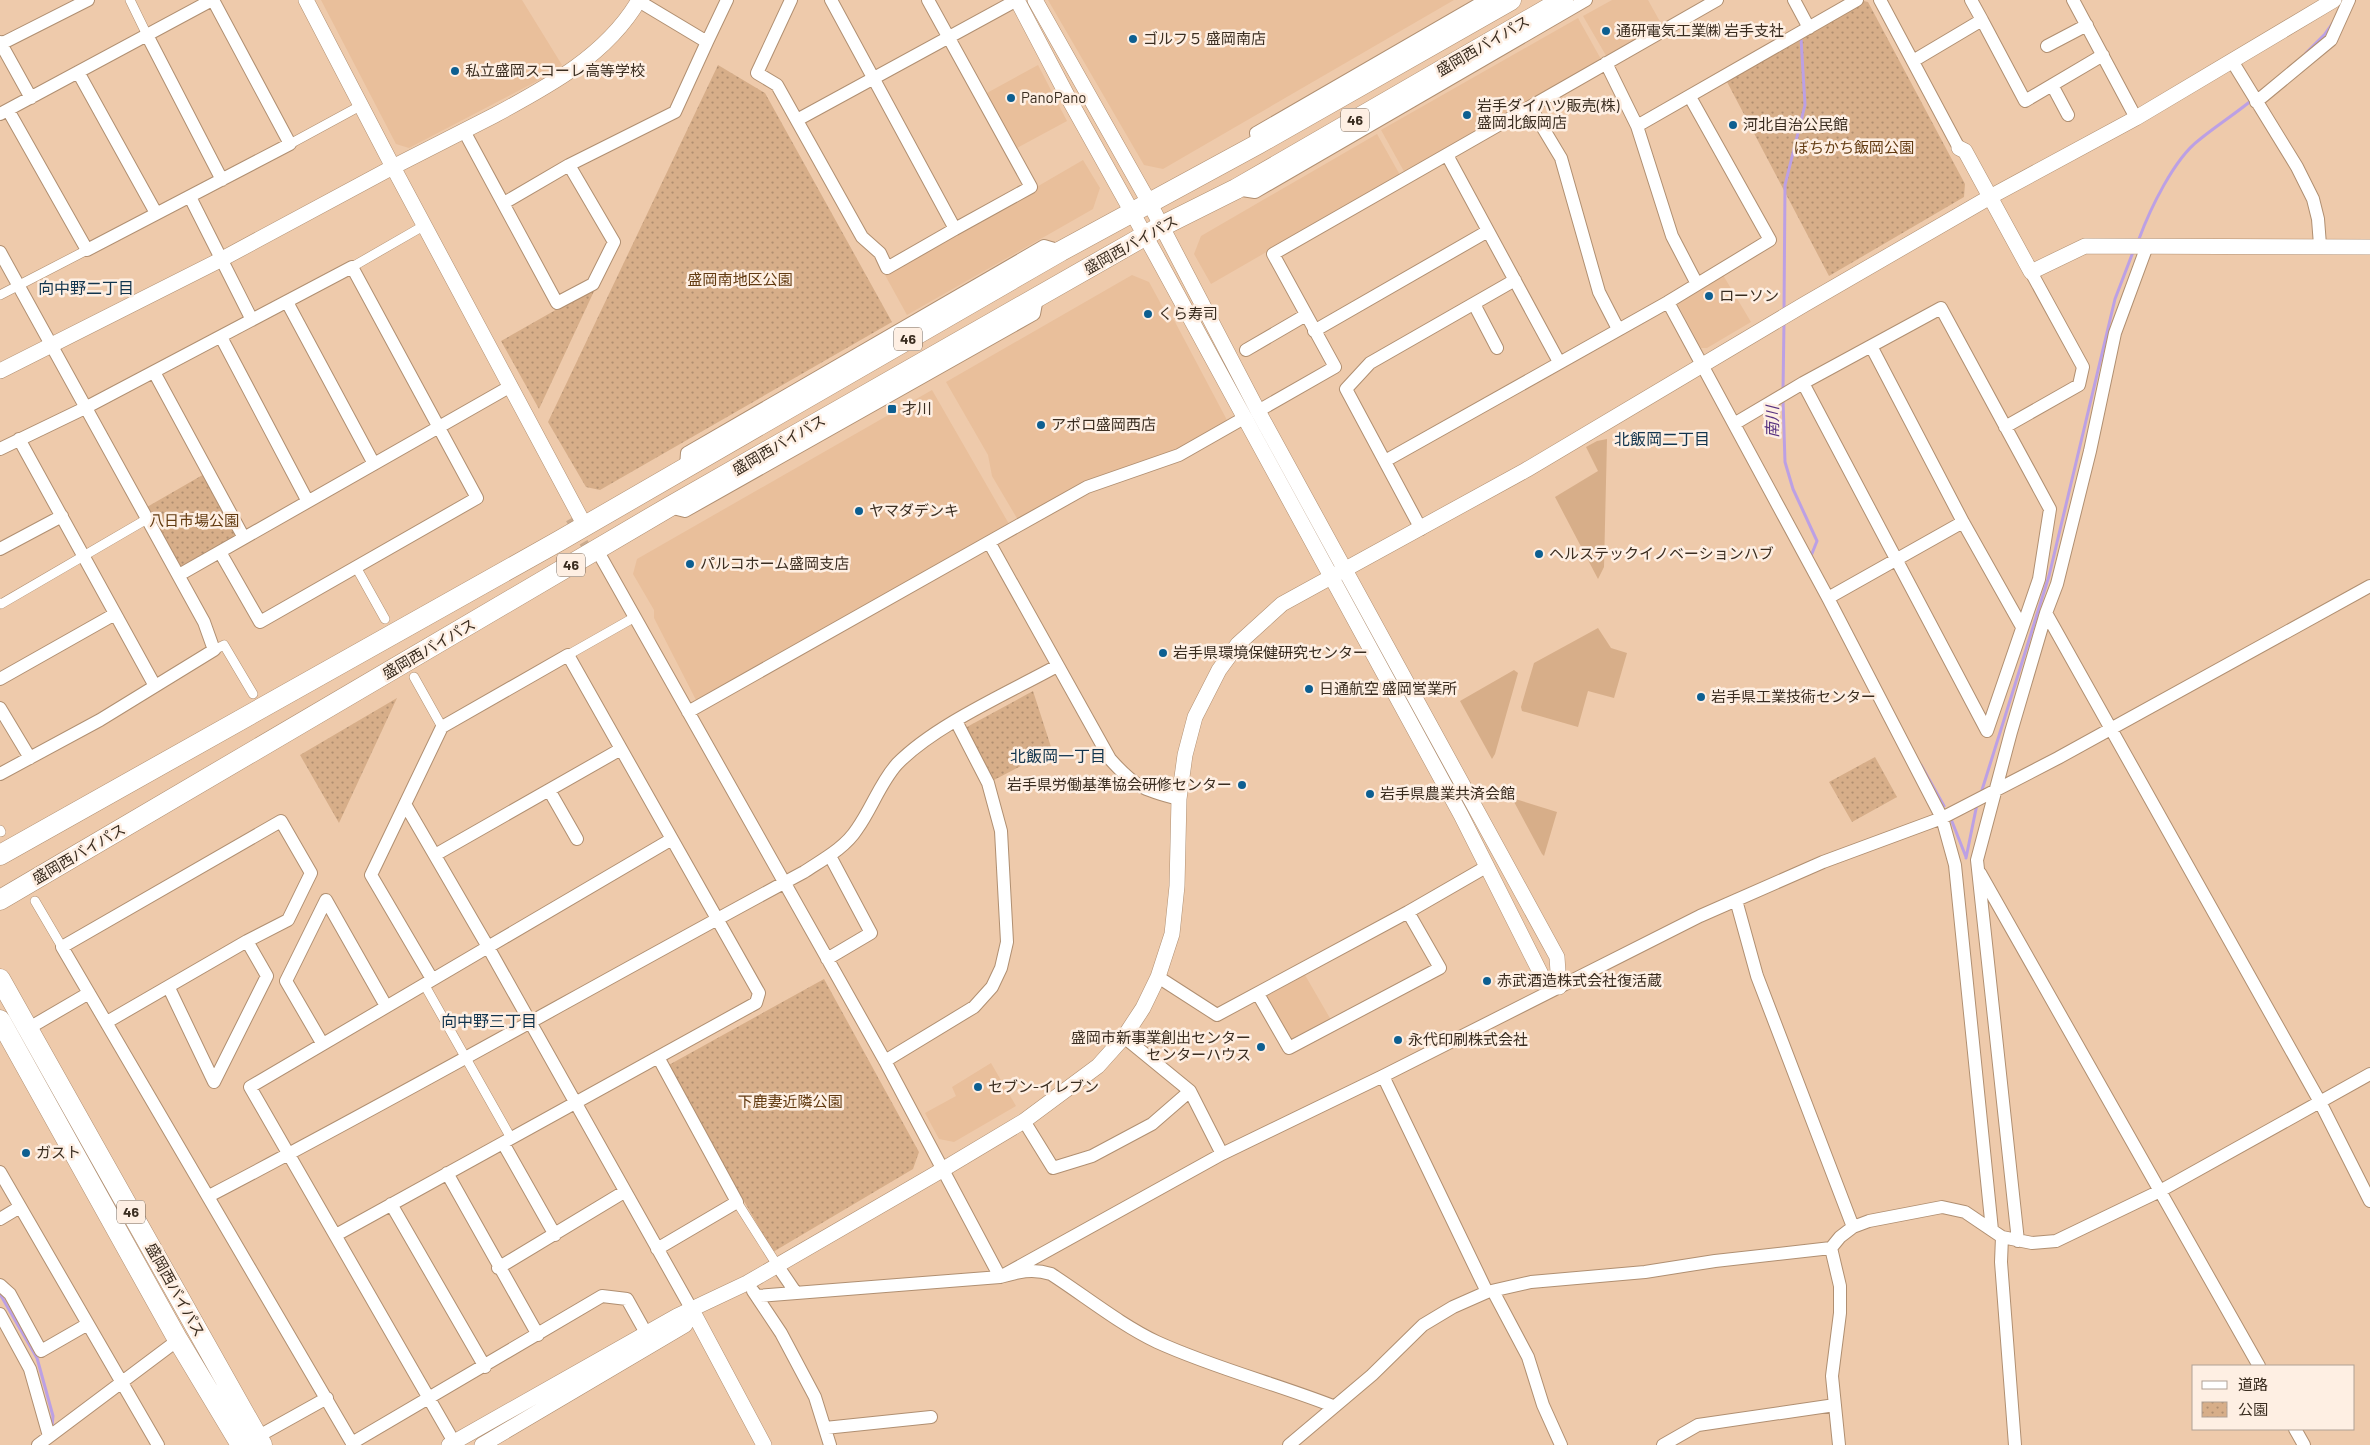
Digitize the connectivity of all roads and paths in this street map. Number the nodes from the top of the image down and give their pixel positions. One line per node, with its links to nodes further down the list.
1 (130, 0): 27 (street)
2 (213, 0): 27 (street); 50 (street)
3 (306, 0): 42 (street)
4 (727, 0): 29 (street)
5 (791, 0): 47 (street)
6 (831, 0): 37 (street)
7 (928, 0): 28 (street)
8 (1017, 0): 28 (street); 63 (street)
9 (1035, 0): 61 (street)
10 (1486, 0): 51 (street)
11 (1511, 0): 51 (highway, 盛岡西バイパス / 46)
12 (1563, 0): 57 (highway, 盛岡西バイパス / 46)
13 (1586, 0): 57 (street)
14 (1717, 0): 35 (street)
15 (1794, 0): 26 (street)
16 (1857, 0): 26 (street)
17 (1880, 0): 33 (street)
18 (1971, 0): 24 (street)
19 (2073, 0): 25 (street)
20 (2334, 0): 34 (street)
21 (2349, 0): 41 (street)
22 (85, 1): 30 (street)
23 (638, 1): 29 (street); 49 (street)
24 (1982, 20): 33 (street); 38 (street)
25 (2087, 25): 31 (street); 32 (street)
26 (1809, 28): 39 (street)
27 (147, 35): 36 (street); 56 (street)
28 (950, 38): 37 (street); 66 (street)
29 (707, 42): 54 (street)
30 (0, 43): 40 (street)
31 (2047, 46)
32 (2103, 55): 38 (street); 46 (street)
33 (1913, 61): 52 (street)
34 (2232, 61): 41 (street); 46 (street)
35 (1606, 63): 43 (street); 48 (street)
36 (78, 72): 40 (street); 62 (street)
37 (875, 80): 47 (street); 66 (street)
38 (2052, 85): 45 (street)
39 (1690, 97): 48 (street); 78 (street)
40 (30, 98): 44 (street)
41 (2255, 99): 69 (street)
42 (360, 106): 50 (street); 55 (street)
43 (1531, 108): 53 (street); 86 (street)
44 (4, 112): 72 (street)
45 (2068, 115)
46 (2136, 118): 59 (street)
47 (797, 120): 66 (street)
48 (1637, 126): 78 (street)
49 (464, 131): 55 (street); 60 (street)
50 (290, 144): 56 (street)
51 (1258, 144): 61 (highway, 盛岡西バイパス / 46)
52 (1959, 148): 59 (street)
53 (1446, 155): 67 (street); 84 (street)
54 (569, 165): 60 (street); 60 (street)
55 (393, 167): 64 (street); 74 (street)
56 (222, 180): 58 (street)
57 (1236, 189): 65 (highway, 盛岡西バイパス / 46)
58 (190, 197): 62 (street); 74 (street)
59 (1990, 197): 76 (street); 94 (street)
60 (504, 203)
61 (1150, 204): 63 (highway, 盛岡西バイパス / 46); 65 (street)
62 (156, 213): 72 (street)
63 (1132, 214): 68 (street); 112 (highway, 盛岡西バイパス / 46)
64 (425, 225): 75 (street); 98 (street)
65 (1162, 226): 68 (highway, 盛岡西バイパス / 46); 100 (street)
66 (955, 229)
67 (1488, 231): 77 (street); 87 (street)
68 (1144, 236): 100 (street); 117 (highway, 盛岡西バイパス / 46)
69 (2320, 245): 70 (street); 71 (street)
70 (2147, 246): 76 (street); 128 (street)
71 (2370, 247)
72 (87, 250): 79 (street)
73 (0, 252): 79 (street)
74 (222, 259): 85 (street); 89 (street)
75 (352, 267): 81 (street); 103 (street)
76 (2031, 272): 102 (street)
77 (1515, 280): 83 (street); 93 (street)
78 (1697, 284): 82 (street)
79 (19, 287): 80 (street); 89 (street)
80 (0, 295)
81 (287, 302): 85 (street); 107 (street)
82 (1668, 302): 86 (street); 94 (street)
83 (1474, 304): 91 (street); 106 (street)
84 (1306, 315): 87 (street); 92 (street)
85 (252, 320): 88 (street)
86 (1618, 329): 93 (street)
87 (1314, 331): 100 (street)
88 (221, 337): 96 (street); 108 (street)
89 (51, 344): 95 (street); 99 (street)
90 (1871, 346): 97 (street); 102 (street); 111 (street)
91 (1498, 348)
92 (1246, 350)
93 (1559, 362): 106 (street)
94 (1702, 364): 101 (street); 113 (street)
95 (0, 371)
96 (154, 372): 99 (street); 114 (street)
97 (1803, 383): 101 (street); 120 (street)
98 (511, 386): 103 (street); 112 (street)
99 (86, 408): 104 (street); 110 (street)
100 (1251, 414): 115 (street); 122 (street); 124 (street)
101 (1734, 424): 126 (street)
102 (2005, 427): 132 (street)
103 (440, 428): 107 (street); 121 (street)
104 (19, 439): 105 (street); 109 (street)
105 (0, 449)
106 (1385, 461): 113 (street)
107 (374, 464): 108 (street)
108 (307, 500): 114 (street)
109 (62, 516): 116 (street); 119 (street)
110 (147, 520): 119 (street); 123 (street)
111 (1963, 522): 120 (street); 132 (street)
112 (585, 526): 155 (highway, 盛岡西バイパス / 46)
113 (1421, 528): 122 (street)
114 (244, 538): 118 (street)
115 (989, 542): 135 (street); 141 (street)
116 (0, 549)
117 (597, 550): 130 (street); 161 (highway, 盛岡西バイパス / 46)
118 (220, 552): 121 (street); 123 (street)
119 (84, 556): 127 (street); 129 (street)
120 (1897, 562): 126 (street); 132 (street)
121 (356, 567): 131 (street)
122 (1346, 570): 124 (street); 173 (street)
123 (179, 575): 133 (street)
124 (1331, 578): 150 (street); 158 (street)
125 (2370, 586): 144 (street)
126 (1828, 598): 152 (street)
127 (0, 603)
128 (2046, 613): 144 (street); 149 (street)
129 (115, 614): 137 (street); 138 (street)
130 (635, 617): 134 (street); 141 (street)
131 (385, 619)
132 (2022, 627)
133 (214, 650): 138 (street); 139 (street)
134 (568, 655): 143 (street); 145 (street)
135 (1057, 666): 142 (street); 150 (street)
136 (414, 677): 143 (street)
137 (0, 679)
138 (155, 686): 146 (street)
139 (253, 694)
140 (0, 708): 146 (street)
141 (688, 712): 160 (street)
142 (956, 721): 157 (street); 187 (street)
143 (442, 727): 151 (street)
144 (2111, 728): 149 (street); 191 (street)
145 (621, 749): 148 (street); 154 (street)
146 (30, 758): 147 (street)
147 (0, 774)
148 (549, 790): 153 (street); 156 (street)
149 (1995, 790): 152 (street); 159 (street)
150 (1179, 799): 170 (street)
151 (405, 804): 156 (street); 172 (street)
152 (1942, 818): 162 (street); 209 (street)
153 (577, 839)
154 (672, 839): 165 (street); 168 (street)
155 (0, 855)
156 (435, 855): 168 (street)
157 (830, 856): 160 (street); 169 (street)
158 (1486, 867): 164 (street); 173 (street)
159 (1978, 868): 200 (street); 212 (street)
160 (783, 883): 165 (street); 169 (street)
161 (0, 900)
162 (1736, 900): 173 (street); 208 (street)
163 (35, 901): 167 (street)
164 (1408, 912): 176 (street); 176 (street)
165 (717, 918): 180 (street); 185 (street)
166 (247, 942): 167 (street); 174 (street); 174 (street)
167 (62, 947): 175 (street)
168 (488, 948): 172 (street); 180 (street)
169 (827, 959): 187 (street)
170 (1158, 977): 176 (street); 182 (street)
171 (0, 979): 181 (highway, 盛岡西バイパス / 46)
172 (428, 982): 177 (street); 186 (street)
173 (1559, 987): 189 (street)
174 (169, 988): 179 (street)
175 (89, 993): 179 (street); 181 (street)
176 (1258, 994)
177 (386, 1006): 184 (street); 184 (street)
178 (0, 1020): 183 (highway, 盛岡西バイパス / 46)
179 (107, 1022): 202 (street)
180 (530, 1022): 186 (street); 192 (street)
181 (29, 1028): 242 (highway, 盛岡西バイパス / 46)
182 (1124, 1037): 190 (street); 193 (street)
183 (5, 1042): 228 (highway, 盛岡西バイパス / 46)
184 (322, 1043): 195 (street)
185 (658, 1057): 192 (street); 204 (street)
186 (466, 1059): 194 (street); 195 (street)
187 (885, 1061): 197 (street)
188 (2370, 1074): 191 (street)
189 (1383, 1076): 196 (street); 220 (street)
190 (1190, 1091): 193 (street); 196 (street)
191 (2320, 1102): 200 (street); 203 (street)
192 (576, 1103): 194 (street); 201 (street)
193 (1024, 1121): 197 (street)
194 (507, 1140): 199 (street); 211 (street)
195 (290, 1154): 202 (street); 210 (street)
196 (1222, 1154): 217 (street)
197 (942, 1170): 215 (street); 217 (street)
198 (0, 1172): 206 (street)
199 (447, 1173): 205 (street); 216 (street)
200 (2160, 1191): 212 (street); 229 (street)
201 (624, 1192): 211 (street); 214 (street)
202 (209, 1196): 233 (street)
203 (2370, 1201)
204 (738, 1202): 214 (street); 215 (street)
205 (391, 1204): 210 (street); 230 (street)
206 (20, 1207): 207 (street); 225 (street)
207 (0, 1219)
208 (1853, 1226): 209 (street); 213 (street)
209 (1997, 1233): 212 (street); 253 (street)
210 (336, 1235): 234 (street)
211 (555, 1235): 216 (street)
212 (2018, 1241)
213 (1831, 1248): 220 (street); 235 (street)
214 (657, 1249): 223 (street)
215 (777, 1265): 218 (street); 221 (street)
216 (498, 1268): 227 (street)
217 (1000, 1277): 221 (street); 236 (street)
218 (748, 1283): 222 (street); 223 (street)
219 (0, 1285): 225 (street)
220 (1490, 1292): 236 (street); 250 (street)
221 (796, 1293): 222 (street)
222 (757, 1296): 239 (street)
223 (692, 1310): 226 (street); 232 (street); 247 (street)
224 (0, 1314): 241 (street)
225 (88, 1324): 231 (street)
226 (646, 1333): 227 (street); 238 (street)
227 (538, 1335): 230 (street)
228 (178, 1340): 231 (street); 242 (highway, 盛岡西バイパス / 46)
229 (2258, 1365)
230 (485, 1367): 234 (street)
231 (122, 1382): 241 (street); 245 (street)
232 (563, 1397): 238 (street); 246 (street)
233 (327, 1398): 234 (street); 242 (street)
234 (430, 1399): 243 (street)
235 (1835, 1405): 251 (street); 252 (street)
236 (1333, 1406): 249 (street)
237 (931, 1416): 239 (street)
238 (480, 1428): 243 (street)
239 (825, 1428): 248 (street)
240 (2296, 1430): 254 (street)
241 (49, 1436): 244 (street)
242 (254, 1442)
243 (452, 1444)
244 (38, 1445)
245 (158, 1445)
246 (482, 1445)
247 (764, 1445)
248 (830, 1445)
249 (1289, 1445)
250 (1561, 1445)
251 (1663, 1445)
252 (1839, 1445)
253 (2015, 1445)
254 (2304, 1445)

